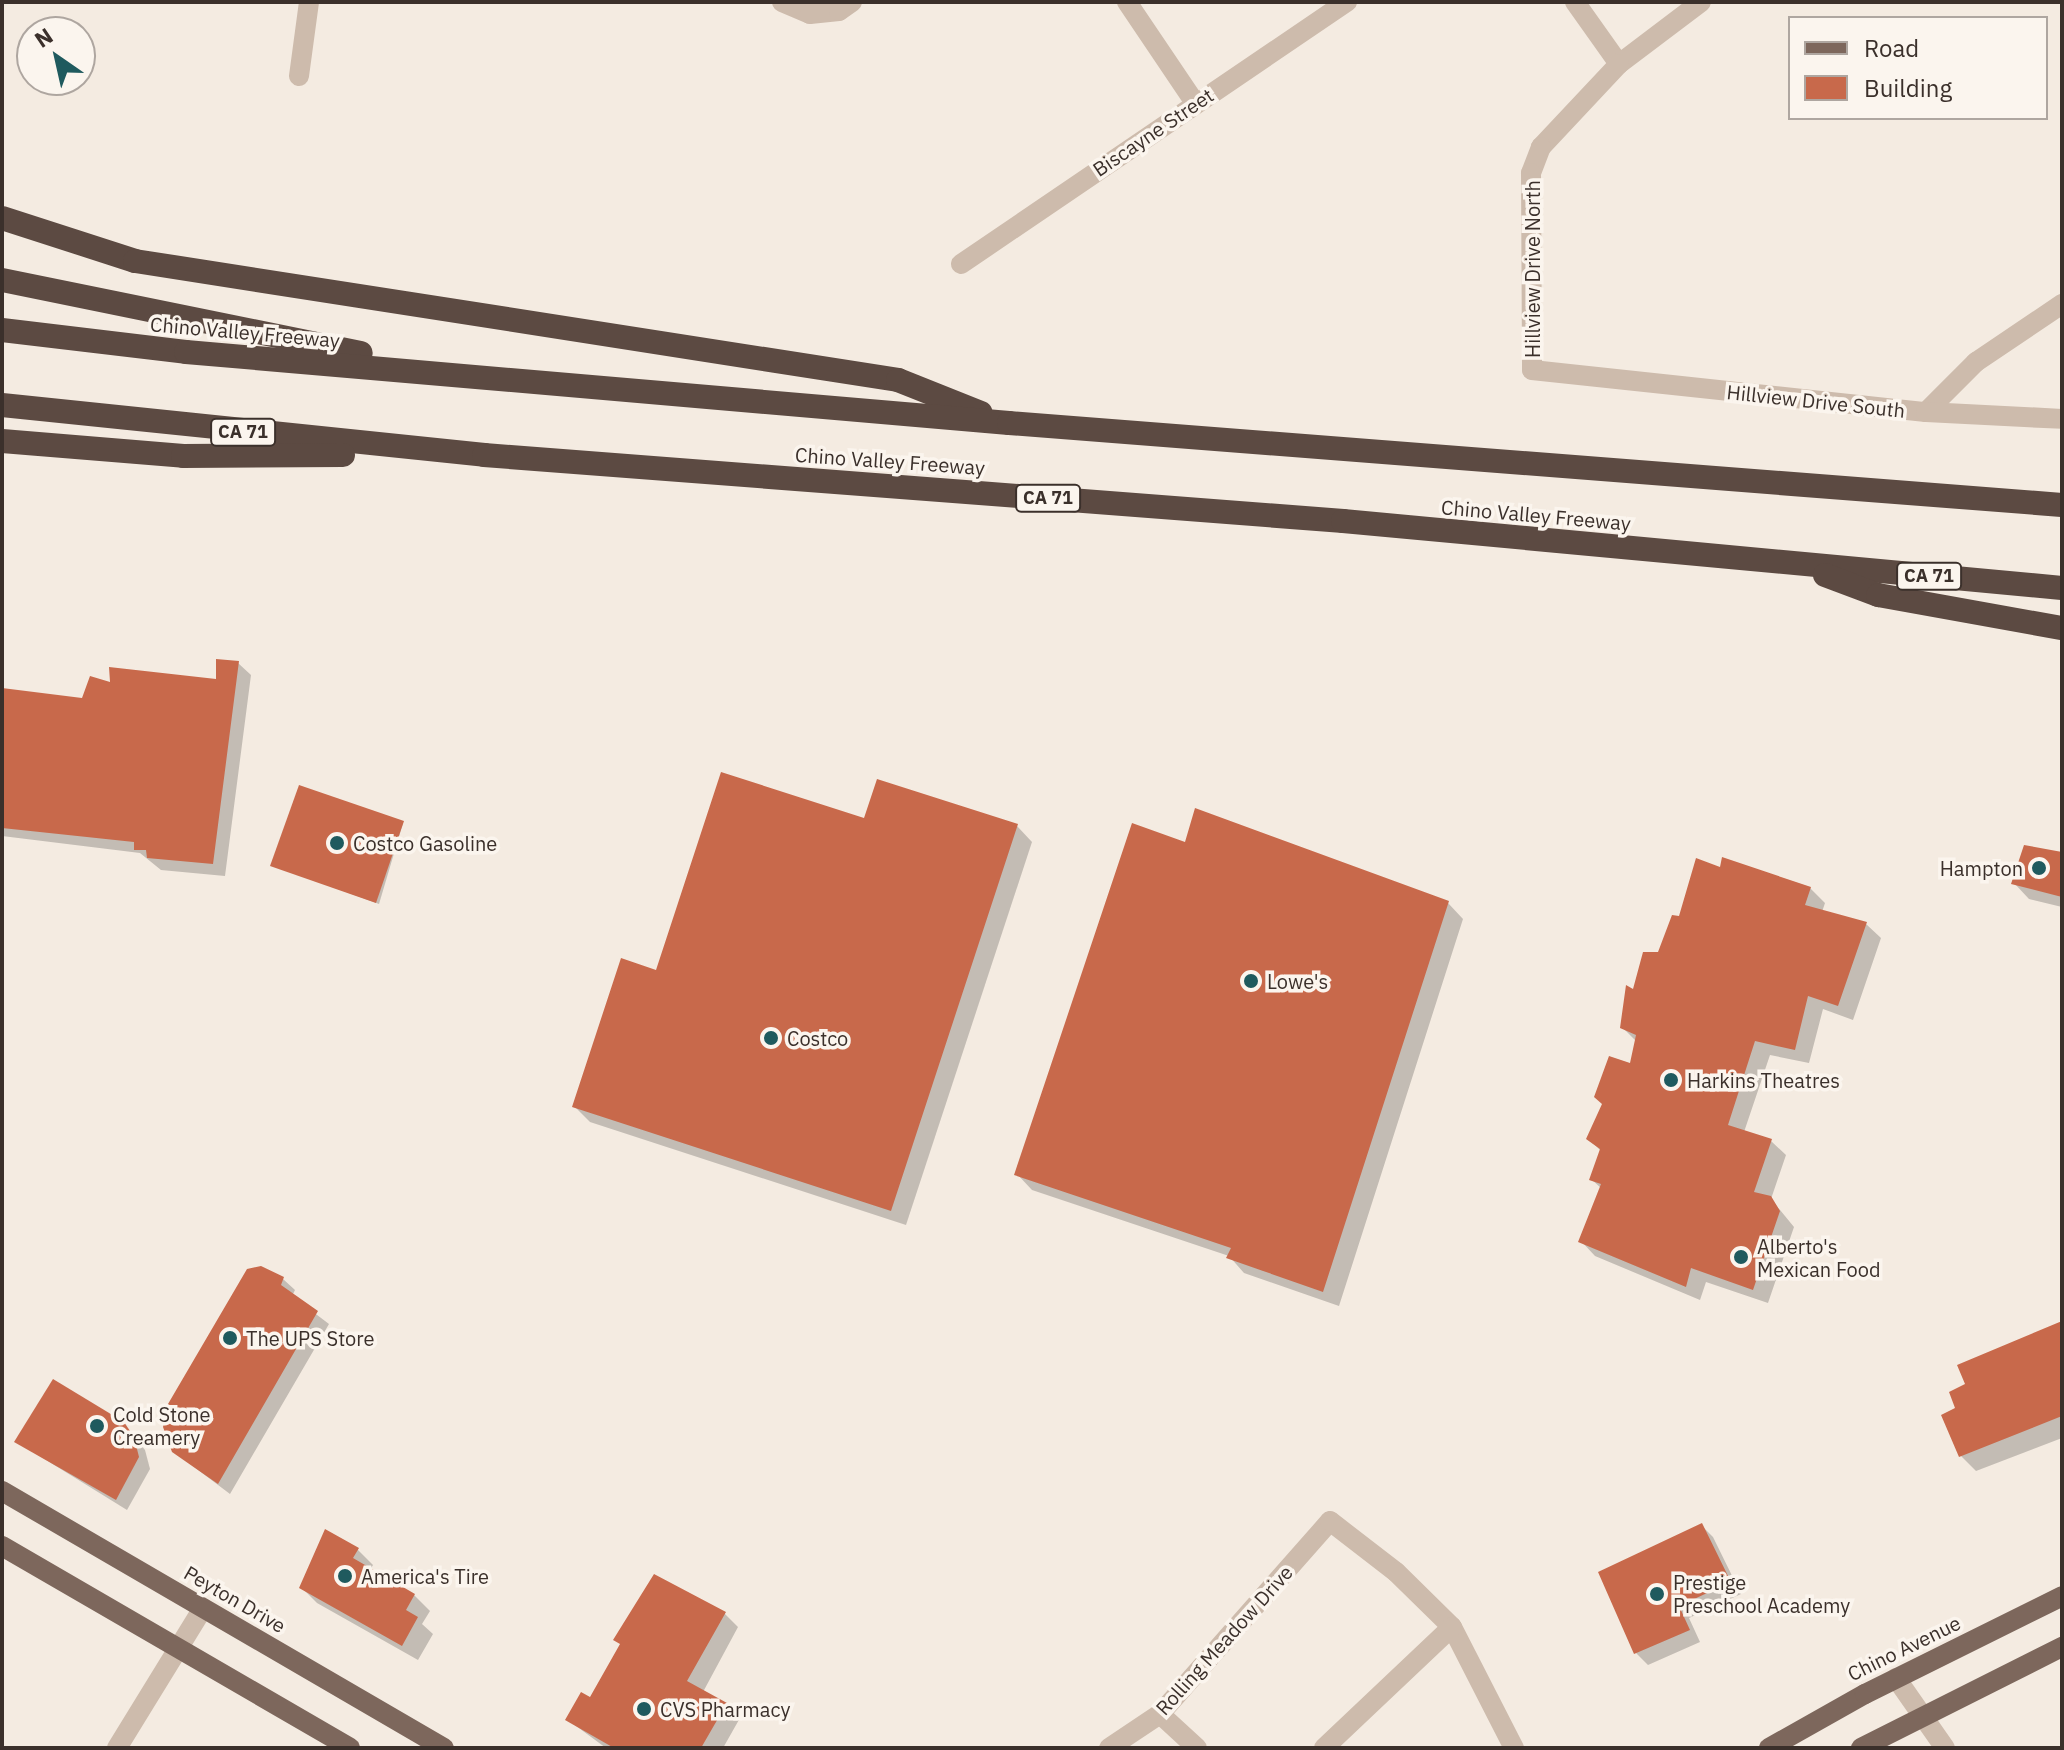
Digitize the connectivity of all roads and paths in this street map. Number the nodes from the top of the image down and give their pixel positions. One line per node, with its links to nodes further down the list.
1 (309, 2): 9 (street)
2 (852, 2): 7 (street)
3 (1127, 2): 10 (street)
4 (1347, 2): 10 (street, Biscayne Street)
5 (1575, 2): 8 (street)
6 (1701, 2): 8 (street, Hillview Drive North)
7 (784, 5)
8 (1619, 64): 16 (street, Hillview Drive North)
9 (299, 76)
10 (1195, 103): 12 (street, Biscayne Street)
11 (2, 218): 21 (highway)
12 (961, 264)
13 (2, 280): 17 (highway)
14 (2062, 304): 19 (street, Hillview Drive South)
15 (2, 330): 17 (highway, Chino Valley Freeway)
16 (1532, 370): 19 (street, Hillview Drive South)
17 (469, 375): 21 (highway, Chino Valley Freeway)
18 (2, 405): 23 (highway, Chino Valley Freeway / CA 71)
19 (1926, 412): 20 (street)
20 (2062, 419)
21 (1009, 423): 24 (highway, Chino Valley Freeway)
22 (2, 441): 23 (highway)
23 (484, 455): 25 (highway, Chino Valley Freeway / CA 71)
24 (2062, 505)
25 (1797, 564): 26 (highway, Chino Valley Freeway / CA 71); 27 (highway)
26 (2062, 588)
27 (2062, 628)
28 (2, 1491): 31 (main road, Peyton Drive)
29 (2, 1546): 34 (main road)
30 (2062, 1596): 35 (main road, Chino Avenue)
31 (203, 1608): 34 (street); 41 (main road, Peyton Drive)
32 (1452, 1627): 36 (street, Rolling Meadow Drive); 44 (street); 45 (street)
33 (2062, 1647): 37 (main road)
34 (179, 1652): 39 (street); 40 (main road)
35 (1896, 1678): 37 (street); 38 (main road, Chino Avenue)
36 (1160, 1714): 42 (street, Rolling Meadow Drive); 43 (street)
37 (1921, 1715): 46 (main road); 47 (street)
38 (1775, 1746)
39 (117, 1748)
40 (350, 1748)
41 (444, 1748)
42 (1109, 1748)
43 (1197, 1748)
44 (1324, 1748)
45 (1514, 1748)
46 (1861, 1748)
47 (1945, 1748)

